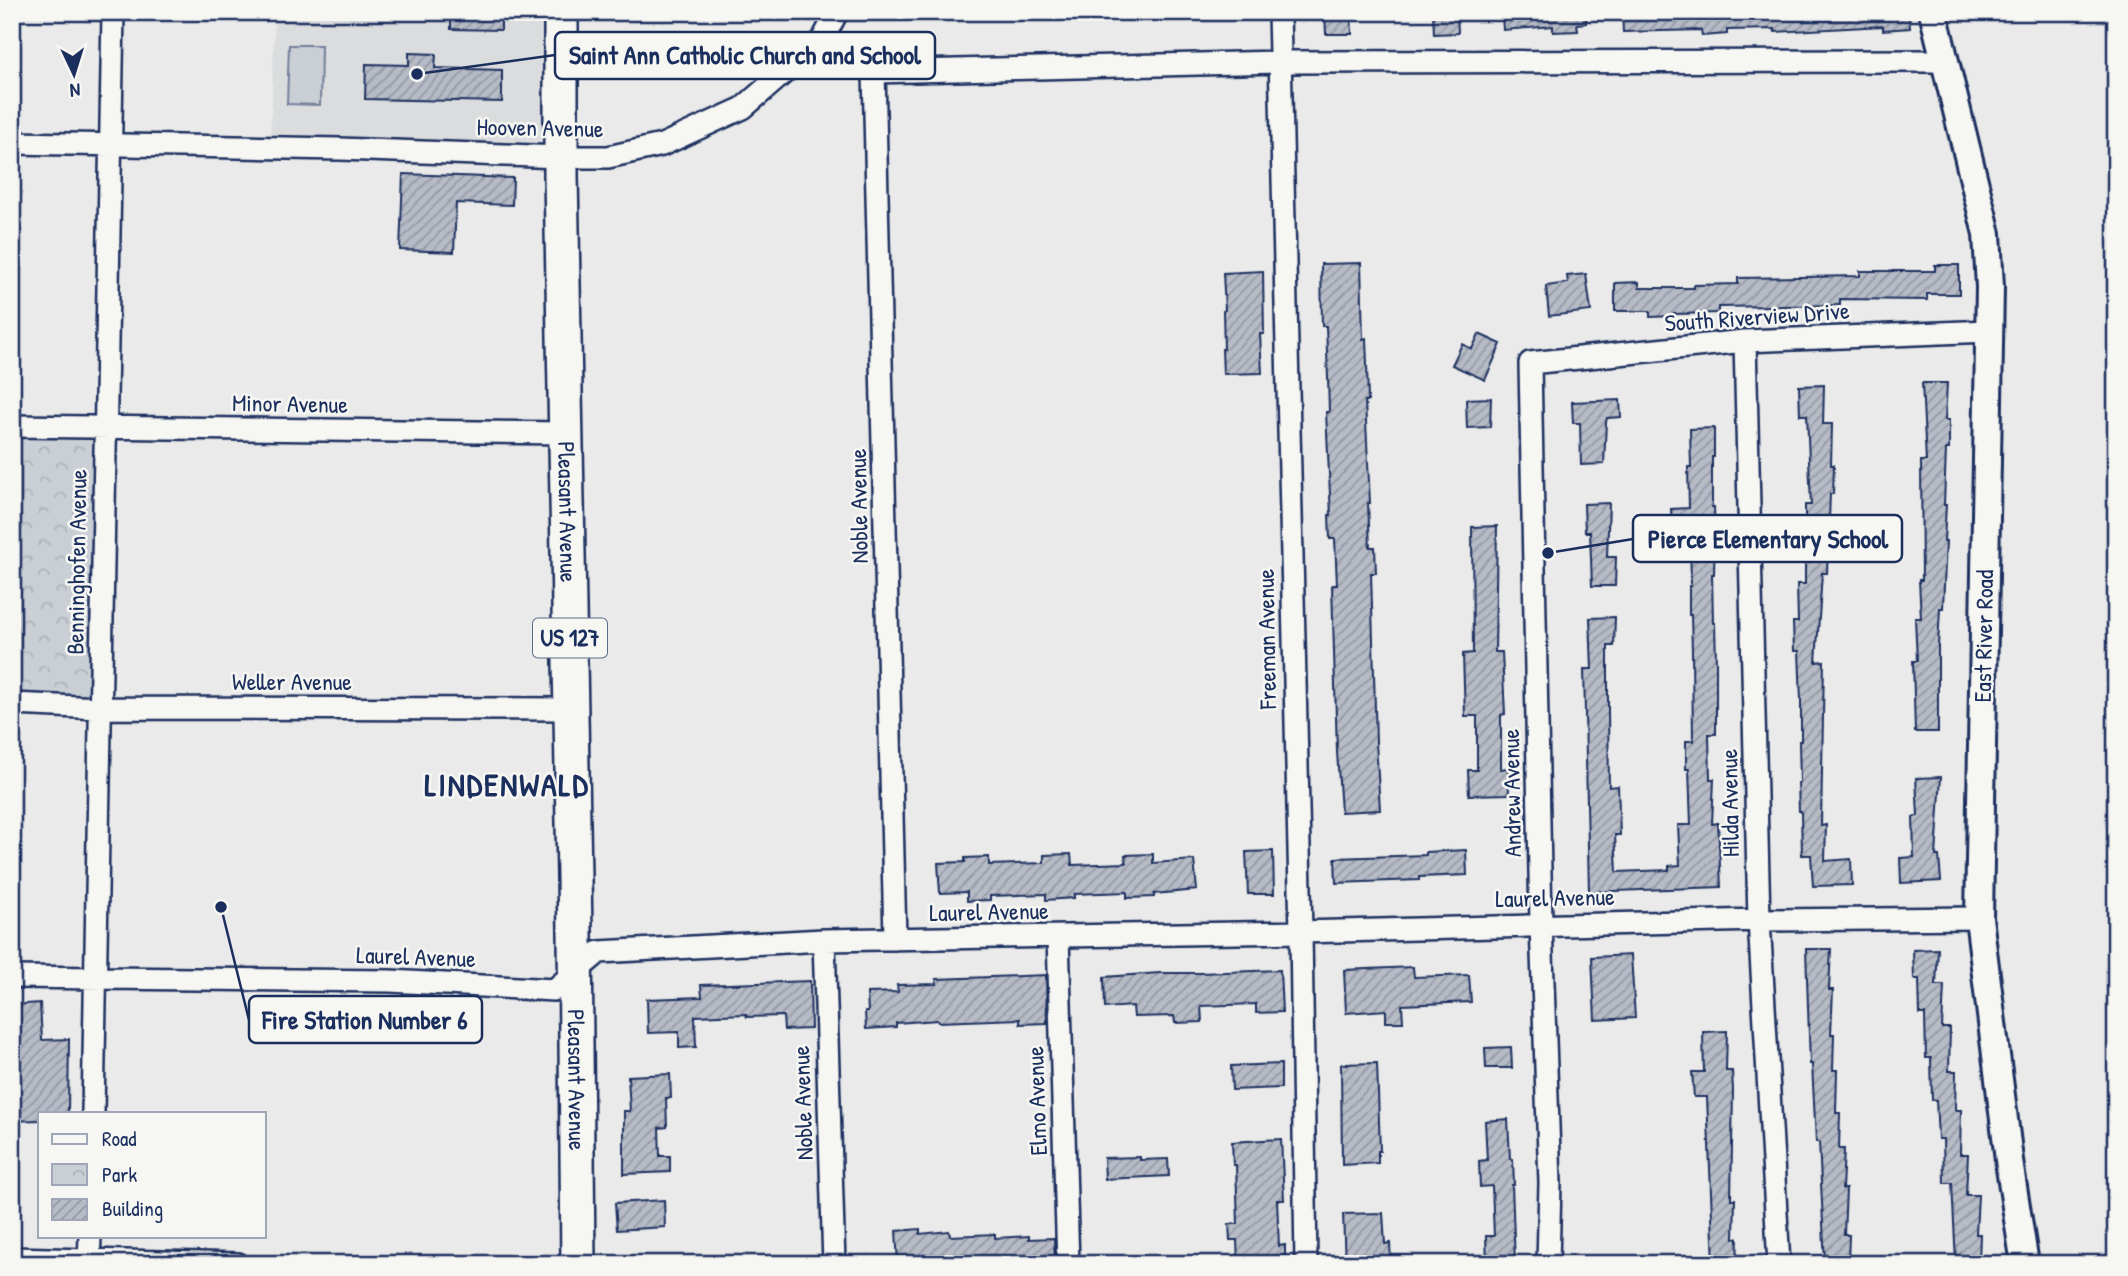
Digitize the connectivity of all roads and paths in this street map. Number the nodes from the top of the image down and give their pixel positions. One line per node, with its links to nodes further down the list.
1 (113, 12): 11 (street, Benninghofen Avenue)
2 (561, 12): 12 (main road, Pleasant Avenue / US 127)
3 (837, 12): 6 (street)
4 (1279, 12): 8 (street, Freeman Avenue)
5 (1933, 12): 7 (street, East River Road)
6 (823, 38): 9 (street); 12 (street, Hooven Avenue)
7 (1945, 61): 8 (street); 13 (street, East River Road)
8 (1279, 62): 9 (street); 25 (street, Freeman Avenue)
9 (874, 72): 27 (street, Noble Avenue)
10 (12, 143): 11 (street, Hooven Avenue)
11 (109, 145): 12 (street, Hooven Avenue); 17 (street, Benninghofen Avenue)
12 (561, 158): 18 (main road, Pleasant Avenue / US 127)
13 (1989, 331): 14 (street, South Riverview Drive); 22 (street, East River Road)
14 (1745, 341): 15 (street, South Riverview Drive); 23 (street, Hilda Avenue)
15 (1530, 363): 24 (street, Andrew Avenue)
16 (12, 426): 17 (street, Minor Avenue)
17 (106, 428): 18 (street, Minor Avenue); 20 (street, Benninghofen Avenue)
18 (567, 433): 21 (main road, Pleasant Avenue / US 127)
19 (12, 704): 20 (street, Weller Avenue)
20 (100, 708): 21 (street, Weller Avenue); 31 (street, Benninghofen Avenue)
21 (571, 709): 29 (main road, Pleasant Avenue / US 127)
22 (1979, 918): 23 (street, Laurel Avenue); 43 (street, East River Road)
23 (1759, 920): 24 (street, Laurel Avenue); 42 (street, Hilda Avenue)
24 (1541, 924): 25 (street, Laurel Avenue); 41 (street, Andrew Avenue)
25 (1300, 932): 26 (street, Laurel Avenue); 40 (street, Freeman Avenue)
26 (1058, 937): 27 (street, Laurel Avenue); 39 (street, Elmo Avenue)
27 (895, 939): 28 (street, Laurel Avenue)
28 (824, 940): 29 (street, Laurel Avenue); 38 (street, Noble Avenue)
29 (574, 973): 31 (street, Laurel Avenue); 37 (main road, Pleasant Avenue / US 127)
30 (12, 977): 31 (street, Laurel Avenue)
31 (96, 978): 32 (street, Benninghofen Avenue)
32 (93, 1112)
33 (90, 1238): 35 (street)
34 (12, 1258): 35 (street)
35 (89, 1262): 36 (street)
36 (238, 1264)
37 (578, 1264)
38 (834, 1264)
39 (1068, 1264)
40 (1306, 1264)
41 (1548, 1264)
42 (1779, 1264)
43 (2025, 1264)

